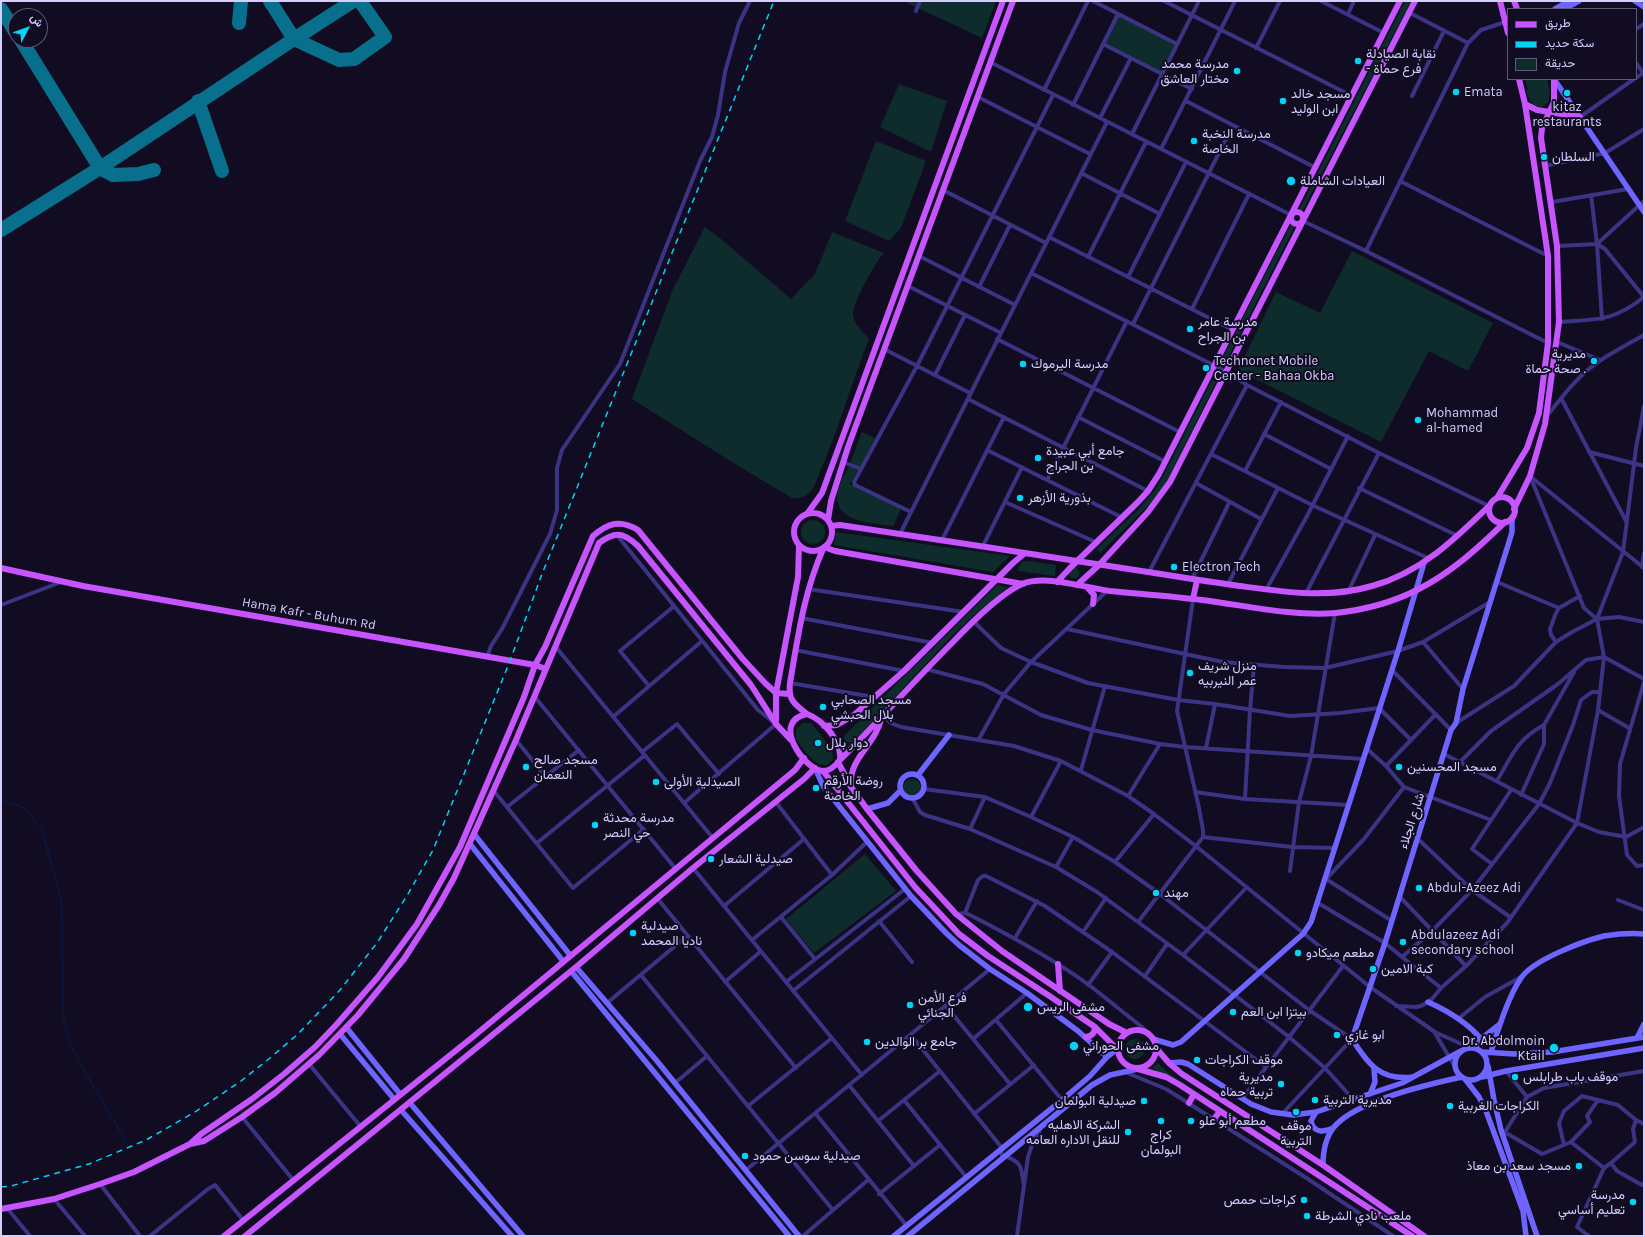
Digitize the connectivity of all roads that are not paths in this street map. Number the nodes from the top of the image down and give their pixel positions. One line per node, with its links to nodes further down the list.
1 (750, 1): 222 (street)
2 (920, 1): 21 (street)
3 (1003, 1): 158 (main road)
4 (1013, 1): 36 (main road)
5 (1088, 1): 45 (street)
6 (1093, 1): 23 (street)
7 (1164, 1): 25 (street)
8 (1199, 1): 25 (street)
9 (1235, 1): 28 (street)
10 (1280, 1): 34 (street)
11 (1321, 1): 24 (street)
12 (1354, 1): 24 (street)
13 (1400, 1): 30 (main road)
14 (1415, 1): 22 (main road)
15 (1500, 1): 26 (main road)
16 (1579, 1): 18 (main road)
17 (1635, 1): 19 (main road)
18 (1566, 3): 20 (main road)
19 (1644, 7)
20 (1557, 8)
21 (916, 11)
22 (1408, 12): 29 (street); 82 (main road)
23 (1118, 14): 32 (street); 33 (street)
24 (1348, 14): 30 (street)
25 (1192, 15): 28 (street); 33 (street)
26 (1506, 22): 27 (main road); 31 (street)
27 (1507, 28)
28 (1222, 30): 34 (street); 44 (street)
29 (1444, 31): 31 (street); 48 (street)
30 (1384, 33): 47 (main road)
31 (1468, 43): 70 (street)
32 (1103, 44): 35 (street); 51 (street)
33 (1178, 44): 39 (street)
34 (1256, 48): 47 (street)
35 (1131, 58): 39 (street); 55 (street)
36 (990, 62): 45 (street); 49 (main road)
37 (1637, 64): 38 (street)
38 (1644, 73)
39 (1162, 74): 44 (street); 60 (street)
40 (1519, 80): 52 (main road)
41 (1554, 80): 53 (main road)
42 (1555, 80): 54 (main road)
43 (1632, 80): 54 (street)
44 (1192, 89): 50 (street)
45 (1044, 90): 46 (street)
46 (1053, 94): 51 (street); 58 (street)
47 (1352, 96): 67 (main road)
48 (1412, 96)
49 (978, 97): 58 (street); 72 (main road)
50 (1186, 101): 57 (street); 62 (street)
51 (1073, 104): 55 (street)
52 (1525, 104): 53 (main road); 90 (main road)
53 (1550, 112): 54 (main road); 66 (main road)
54 (1580, 117): 63 (main road)
55 (1100, 118): 56 (street)
56 (1107, 122): 60 (street); 64 (street)
57 (1233, 125): 67 (street); 68 (street)
58 (1037, 127): 64 (street); 81 (street)
59 (1644, 129): 63 (street)
60 (1132, 134): 61 (street)
61 (1146, 142): 62 (street); 73 (street)
62 (1161, 149): 65 (street)
63 (1605, 153): 66 (street); 71 (main road)
64 (1090, 154): 69 (street)
65 (1186, 162): 68 (street); 79 (street)
66 (1545, 166): 76 (main road)
67 (1316, 168): 80 (main road)
68 (1209, 173): 74 (street); 97 (street)
69 (1081, 174): 73 (street); 84 (street)
70 (1400, 181): 88 (street); 90 (street)
71 (1628, 189): 75 (street); 77 (main road)
72 (943, 190): 81 (street); 89 (main road)
73 (1120, 194): 79 (street); 91 (street)
74 (1249, 194): 80 (street); 101 (street)
75 (1591, 196): 76 (street); 86 (street)
76 (1552, 202): 87 (main road)
77 (1642, 203): 78 (main road); 86 (street)
78 (1644, 212)
79 (1160, 214): 93 (street)
80 (1291, 215): 82 (main road); 107 (main road)
81 (992, 216): 83 (street); 94 (street)
82 (1303, 221): 88 (street); 117 (main road)
83 (1010, 225): 85 (street); 96 (street)
84 (1049, 237): 85 (street); 91 (street)
85 (1046, 243): 92 (street)
86 (1597, 244): 87 (street); 98 (street); 103 (street)
87 (1557, 246): 105 (main road)
88 (1366, 251): 112 (street)
89 (919, 256): 94 (street); 95 (main road)
90 (1548, 256): 112 (main road)
91 (1088, 257): 93 (street)
92 (1031, 273): 99 (street); 104 (street)
93 (1128, 277): 97 (street)
94 (961, 278): 96 (street); 100 (street)
95 (908, 286): 100 (street); 113 (main road)
96 (979, 287): 99 (street)
97 (1151, 288): 101 (street); 106 (street)
98 (1644, 297): 103 (street)
99 (1015, 305): 108 (street)
100 (947, 306): 102 (street); 115 (street)
101 (1192, 309): 107 (street)
102 (965, 315): 108 (street); 118 (street)
103 (1602, 319): 105 (street)
104 (1126, 321): 106 (street); 120 (street)
105 (1559, 322): 111 (main road)
106 (1133, 324): 116 (street)
107 (1233, 330): 116 (main road)
108 (1001, 333): 110 (street)
109 (1644, 335): 114 (street)
110 (997, 339): 120 (street); 121 (street)
111 (1557, 342): 114 (street); 126 (main road)
112 (1548, 343): 151 (main road)
113 (884, 350): 115 (street); 137 (main road)
114 (1600, 360): 122 (street)
115 (917, 366): 118 (street); 142 (street)
116 (1214, 366): 117 (street); 129 (main road)
117 (1227, 372): 119 (street); 181 (main road)
118 (934, 375): 121 (street)
119 (1247, 385): 124 (street); 136 (street)
120 (1093, 388): 128 (street); 129 (street)
121 (970, 393): 123 (street)
122 (1561, 398): 126 (street); 135 (street)
123 (968, 399): 127 (street); 157 (street)
124 (1281, 402): 130 (street); 131 (street)
125 (1644, 406): 139 (street)
126 (1547, 416): 145 (main road)
127 (1004, 417): 132 (street); 133 (street)
128 (1078, 417): 132 (street); 138 (street)
129 (1180, 432): 138 (main road)
130 (1264, 434): 143 (street); 144 (street)
131 (1348, 436): 134 (street); 143 (street)
132 (1063, 447): 146 (street); 150 (street)
133 (987, 450): 141 (street); 170 (street)
134 (1378, 452): 149 (street); 155 (street)
135 (1589, 452): 139 (street); 164 (street)
136 (1211, 454): 144 (street); 147 (street)
137 (843, 462): 142 (street); 165 (main road)
138 (1166, 462): 150 (main road)
139 (1634, 462): 140 (street); 164 (street)
140 (1644, 466)
141 (1022, 468): 146 (street); 152 (street)
142 (861, 469): 157 (street)
143 (1331, 469): 154 (street)
144 (1245, 471): 148 (street)
145 (1530, 476): 156 (main road); 175 (street); 200 (street)
146 (1047, 480): 160 (street)
147 (1196, 483): 153 (street); 184 (street)
148 (1278, 488): 154 (street); 161 (street)
149 (1359, 488): 162 (street); 169 (street)
150 (1148, 491): 160 (main road)
151 (1496, 498): 155 (main road); 156 (main road)
152 (1005, 502): 171 (street); 173 (street)
153 (1229, 503): 161 (street); 186 (street)
154 (1312, 506): 162 (street); 196 (street)
155 (1489, 506): 163 (main road); 169 (main road)
156 (1514, 509): 159 (main road)
157 (911, 512): 167 (street)
158 (807, 514): 165 (main road); 172 (main road)
159 (1512, 517): 163 (main road); 189 (main road, شارع الجلاء)
160 (1123, 518): 171 (main road)
161 (1261, 519): 191 (street)
162 (1344, 519): 168 (street); 199 (street)
163 (1505, 522): 198 (main road)
164 (1627, 522): 175 (street)
165 (829, 523): 167 (main road); 174 (main road)
166 (615, 534): 205 (street); 218 (main road); 255 (main road)
167 (900, 534): 170 (main road)
168 (1376, 535): 178 (street); 197 (street)
169 (1458, 536): 178 (main road)
170 (942, 540): 173 (main road)
171 (1098, 542): 179 (main road)
172 (799, 545): 174 (main road); 239 (main road)
173 (983, 546): 176 (main road)
174 (824, 547): 185 (main road); 194 (main road)
175 (1623, 552): 182 (street); 210 (street)
176 (1026, 553): 179 (main road); 185 (main road)
177 (1644, 553): 182 (street)
178 (1430, 559): 180 (main road)
179 (1077, 561): 181 (main road); 188 (main road)
180 (1424, 564): 197 (main road); 198 (main road)
181 (1099, 565): 184 (main road); 192 (main road)
182 (1643, 567)
183 (1, 568): 187 (main road, Hama Kafr - Buhum Rd)
184 (1149, 572): 186 (main road)
185 (997, 579): 190 (main road); 207 (main road)
186 (1194, 580): 191 (main road); 201 (main road)
187 (63, 581): 204 (street); 222 (main road, Hama Kafr - Buhum Rd)
188 (1057, 582): 190 (main road); 192 (main road)
189 (1497, 582): 202 (main road, شارع الجلاء); 206 (street)
190 (1023, 584): 211 (main road)
191 (1228, 584): 196 (main road)
192 (1077, 585): 193 (main road)
193 (1085, 586): 195 (main road); 203 (main road)
194 (807, 589): 207 (street); 209 (main road)
195 (1108, 590): 201 (main road); 203 (street)
196 (1266, 590): 199 (main road)
197 (1348, 590): 199 (main road)
198 (1416, 590): 208 (main road); 220 (main road)
199 (1306, 594)
200 (1580, 596): 206 (street); 210 (street)
201 (1193, 599): 208 (main road); 221 (street)
202 (1491, 602): 216 (street); 237 (main road, شارع الجلاء)
203 (1093, 604): 213 (street)
204 (1, 605)
205 (674, 607): 214 (street); 235 (street)
206 (1560, 608): 217 (street)
207 (964, 612): 215 (main road)
208 (1335, 613): 227 (street)
209 (801, 618): 215 (street); 219 (main road)
210 (1597, 619): 212 (street); 217 (street); 223 (street)
211 (973, 621): 224 (street); 230 (main road)
212 (1644, 622)
213 (1068, 629): 221 (street); 224 (street)
214 (702, 641): 235 (street); 255 (street)
215 (933, 642): 232 (main road)
216 (1423, 642): 220 (street); 237 (street)
217 (1556, 642): 254 (street)
218 (555, 646): 229 (main road); 252 (street)
219 (795, 650): 232 (street); 234 (main road)
220 (1398, 651): 227 (street); 231 (main road)
221 (1185, 654): 225 (street); 244 (street)
222 (487, 657): 226 (main road, Hama Kafr - Buhum Rd)
223 (1604, 657): 228 (street); 233 (street); 238 (street)
224 (1031, 662): 236 (street); 241 (street)
225 (1254, 664): 227 (street); 247 (street)
226 (536, 665): 229 (main road, Hama Kafr - Buhum Rd); 239 (main road); 280 (main road)
227 (1325, 668): 250 (street)
228 (1576, 668): 256 (street); 279 (street)
229 (546, 669): 242 (main road)
230 (926, 669): 241 (street); 253 (main road)
231 (1392, 670): 246 (main road); 251 (street)
232 (904, 671): 243 (main road)
233 (1644, 681): 258 (street)
234 (790, 683): 240 (main road); 243 (street)
235 (650, 686): 252 (street)
236 (1105, 686): 244 (street); 259 (street)
237 (1463, 689): 254 (main road, شارع الجلاء)
238 (1600, 692): 248 (street); 307 (street)
239 (776, 693): 240 (main road); 255 (main road)
240 (789, 694): 249 (main road)
241 (1004, 694): 259 (street); 262 (street)
242 (534, 696): 263 (main road); 270 (street)
243 (874, 697): 257 (main road)
244 (1178, 700): 245 (street); 267 (street)
245 (1215, 704): 247 (street); 268 (street)
246 (1379, 708): 250 (street); 265 (street); 269 (main road)
247 (1250, 710): 250 (street); 271 (street)
248 (1598, 710): 258 (street); 314 (street)
249 (807, 714): 257 (main road); 264 (main road)
250 (1317, 714): 274 (street)
251 (1436, 714): 260 (street); 265 (street)
252 (613, 717): 272 (street)
253 (882, 717): 261 (street); 277 (main road); 291 (main road)
254 (1456, 723): 260 (main road, شارع الجلاء)
255 (776, 724): 264 (main road); 286 (street)
256 (1544, 725): 289 (street); 298 (street)
257 (824, 726): 277 (main road)
258 (1629, 728): 322 (street)
259 (1092, 730): 266 (street); 284 (street)
260 (1451, 730): 273 (main road, شارع الجلاء)
261 (949, 735): 262 (street); 287 (main road)
262 (979, 739): 278 (street)
263 (516, 740): 281 (main road); 288 (street)
264 (791, 740): 275 (main road)
265 (1411, 740): 282 (street)
266 (1160, 744): 267 (street); 299 (street)
267 (1185, 747): 268 (street); 297 (street)
268 (1206, 748): 271 (street)
269 (1367, 748): 276 (main road); 282 (street)
270 (579, 750): 288 (street); 290 (street)
271 (1247, 750): 274 (street); 303 (street)
272 (643, 754): 286 (street); 290 (street); 306 (street)
273 (1444, 754): 279 (street); 301 (main road, شارع الجلاء)
274 (1311, 756): 276 (street); 305 (street)
275 (804, 758): 283 (main road); 319 (main road)
276 (1363, 759): 308 (main road)
277 (839, 761): 285 (main road); 291 (main road)
278 (1061, 761): 284 (street); 312 (street)
279 (1460, 762): 289 (street)
280 (496, 763): 281 (main road); 338 (main road)
281 (504, 766): 294 (main road)
282 (1386, 766): 292 (street)
283 (815, 768): 285 (main road); 304 (main road); 325 (main road)
284 (1081, 770): 299 (street)
285 (823, 771): 410 (main road)
286 (719, 774): 306 (street)
287 (918, 775): 293 (main road); 296 (main road)
288 (546, 777): 309 (street)
289 (1497, 781): 295 (street)
290 (608, 785): 316 (street); 326 (street)
291 (851, 787): 310 (main road)
292 (1404, 787): 301 (street); 341 (street)
293 (924, 789): 300 (street); 302 (main road)
294 (493, 790): 309 (street); 318 (main road)
295 (1511, 790): 298 (street); 313 (street)
296 (900, 791): 302 (main road); 310 (main road)
297 (1195, 792): 303 (street); 321 (street)
298 (1521, 795): 307 (street)
299 (1128, 796): 311 (street)
300 (985, 797): 312 (street); 317 (street)
301 (1431, 797): 313 (street); 324 (main road, شارع الجلاء)
302 (913, 799): 317 (street)
303 (1245, 799): 305 (street)
304 (775, 801): 323 (street); 336 (main road)
305 (1299, 802): 308 (street); 329 (street)
306 (684, 803): 319 (street)
307 (1540, 804): 314 (street); 332 (street)
308 (1349, 805): 330 (main road)
309 (507, 807): 326 (street)
310 (867, 809): 356 (main road)
311 (1154, 814): 328 (street); 331 (street)
312 (1031, 817): 320 (street)
313 (1491, 820): 332 (street)
314 (1577, 823): 322 (street); 358 (street)
315 (1644, 827): 322 (street)
316 (644, 829): 326 (street); 335 (street)
317 (970, 829): 334 (street)
318 (474, 834): 327 (main road); 374 (main road)
319 (712, 837): 335 (main road)
320 (1073, 837): 331 (street); 334 (street)
321 (1203, 837): 328 (street); 329 (street)
322 (1626, 837): 333 (street)
323 (804, 839): 339 (street); 353 (street)
324 (1418, 839): 344 (street); 347 (main road, شارع الجلاء)
325 (868, 841): 339 (street); 343 (main road)
326 (536, 843)
327 (470, 844): 340 (main road); 378 (main road)
328 (1197, 847): 342 (street); 345 (street)
329 (1292, 847): 330 (street); 337 (street)
330 (1335, 848): 341 (main road)
331 (1115, 862): 345 (street)
332 (1492, 864): 344 (street)
333 (1644, 865)
334 (1056, 867): 349 (street)
335 (675, 868): 374 (main road)
336 (693, 868): 348 (main road); 353 (street)
337 (1290, 871)
338 (445, 875): 340 (main road); 488 (main road)
339 (832, 875): 357 (street)
340 (454, 878): 409 (main road)
341 (1326, 878): 352 (main road); 360 (street)
342 (1246, 888): 362 (street); 365 (street)
343 (905, 889): 346 (main road); 377 (street)
344 (1472, 890): 358 (street); 363 (street)
345 (1160, 894): 361 (street); 362 (street)
346 (912, 896): 359 (street); 384 (main road)
347 (1400, 897): 360 (main road, شارع الجلاء); 363 (street)
348 (657, 898): 367 (street); 383 (main road)
349 (1106, 898): 361 (street); 364 (street)
350 (1618, 900): 354 (street)
351 (1037, 901): 355 (street); 364 (street); 368 (street)
352 (1318, 903): 365 (main road); 370 (street)
353 (724, 906): 369 (street)
354 (1644, 910)
355 (965, 913): 356 (street); 368 (street)
356 (956, 914): 396 (main road)
357 (781, 917): 369 (street); 377 (street)
358 (1510, 917): 382 (street)
359 (879, 921): 379 (street); 395 (street)
360 (1392, 921): 370 (main road, شارع الجلاء)
361 (1138, 922): 371 (street)
362 (1207, 930): 375 (street); 386 (street)
363 (1432, 931): 376 (street); 382 (street)
364 (1083, 932): 373 (street)
365 (1303, 934): 381 (street); 386 (main road)
366 (1644, 934): 389 (main road)
367 (687, 936): 387 (street); 390 (street)
368 (1015, 938): 380 (street)
369 (752, 940): 372 (street)
370 (1385, 943): 376 (street); 393 (main road, شارع الجلاء)
371 (1167, 944): 375 (street); 388 (street)
372 (761, 951): 390 (street); 391 (street)
373 (1112, 952): 388 (street); 392 (street)
374 (570, 955): 378 (main road)
375 (1183, 955): 398 (street)
376 (1402, 957): 394 (street)
377 (815, 959): 391 (street)
378 (563, 961): 458 (main road)
379 (912, 962)
380 (1058, 964): 392 (street); 396 (main road)
381 (1343, 966): 393 (street); 403 (street)
382 (1466, 966): 394 (street)
383 (576, 967): 385 (main road); 400 (main road)
384 (990, 969): 397 (main road); 401 (street)
385 (570, 971): 468 (main road); 518 (main road)
386 (1261, 972): 398 (main road); 403 (street)
387 (641, 975): 400 (street); 433 (street)
388 (1145, 976): 406 (street)
389 (1521, 977): 404 (street); 407 (main road)
390 (725, 982): 442 (street)
391 (786, 982): 395 (street)
392 (1088, 985): 414 (street)
393 (1370, 987): 402 (street); 423 (main road, شارع الجلاء)
394 (1441, 988): 399 (street)
395 (793, 991): 419 (street)
396 (1060, 991): 412 (main road)
397 (1027, 993): 405 (street); 416 (main road)
398 (1234, 995): 406 (main road); 417 (street)
399 (1428, 1002): 402 (street); 404 (main road)
400 (607, 1003): 455 (main road)
401 (946, 1006): 415 (street); 421 (street)
402 (1395, 1006): 411 (street)
403 (1310, 1010): 417 (street); 423 (street)
404 (1458, 1019): 424 (main road)
405 (996, 1020): 421 (street); 438 (street)
406 (1204, 1022): 422 (main road); 440 (street)
407 (1501, 1023): 424 (main road); 432 (main road)
408 (1644, 1024): 420 (main road)
409 (346, 1027): 413 (main road); 458 (main road)
410 (1095, 1027): 416 (main road); 429 (main road)
411 (1435, 1032): 426 (street); 435 (street)
412 (1127, 1033): 414 (main road); 429 (main road)
413 (340, 1034): 437 (main road); 462 (main road)
414 (1147, 1034): 422 (main road)
415 (911, 1035): 446 (street); 451 (street)
416 (1086, 1037): 434 (main road)
417 (1289, 1037): 440 (street); 443 (street)
418 (1644, 1037): 420 (main road)
419 (832, 1038): 442 (street); 451 (street)
420 (1637, 1038): 432 (main road)
421 (973, 1039): 456 (street)
422 (1153, 1039): 425 (main road)
423 (1352, 1039): 443 (street); 445 (main road)
424 (1481, 1039): 427 (main road)
425 (1156, 1048): 436 (main road); 444 (main road)
426 (1468, 1048): 427 (main road); 430 (main road)
427 (1475, 1048): 431 (main road)
428 (1644, 1048): 448 (main road)
429 (1117, 1049): 434 (main road); 444 (main road)
430 (1461, 1051): 435 (main road); 441 (main road)
431 (1483, 1052): 432 (main road); 439 (main road)
432 (1491, 1052)
433 (707, 1056): 455 (street); 470 (street)
434 (1107, 1057): 466 (main road)
435 (1450, 1057): 441 (street); 452 (main road)
436 (1169, 1063): 463 (main road); 494 (main road)
437 (308, 1064): 477 (main road); 482 (street)
438 (1034, 1065): 456 (street); 466 (street)
439 (1488, 1066): 450 (main road); 453 (main road)
440 (1266, 1067): 463 (street)
441 (1455, 1067): 454 (main road)
442 (796, 1068): 470 (street)
443 (1325, 1068): 464 (street); 476 (street)
444 (1138, 1069): 447 (main road); 459 (main road)
445 (1374, 1069): 452 (main road); 460 (main road)
446 (940, 1071): 465 (street); 475 (street)
447 (1122, 1071): 469 (street); 483 (main road)
448 (1506, 1071): 450 (main road); 461 (street)
449 (1644, 1071): 461 (street)
450 (1489, 1074): 453 (main road); 485 (main road)
451 (862, 1075): 457 (street)
452 (1412, 1077): 460 (main road)
453 (1482, 1077): 454 (main road)
454 (1464, 1078): 484 (main road); 527 (main road)
455 (675, 1083): 497 (main road)
456 (1010, 1084): 475 (street)
457 (849, 1085): 474 (street); 480 (street)
458 (400, 1094): 462 (main road)
459 (1194, 1094): 469 (main road); 472 (main road)
460 (1370, 1094): 464 (main road)
461 (1527, 1097): 485 (street)
462 (394, 1099): 482 (main road)
463 (1242, 1099): 476 (main road)
464 (1353, 1099): 473 (main road)
465 (904, 1100): 480 (street); 489 (street)
466 (1062, 1100): 491 (main road)
467 (1598, 1100): 479 (street); 486 (street); 490 (street)
468 (410, 1103): 471 (main road); 517 (main road)
469 (1188, 1103): 478 (street)
470 (748, 1106): 487 (street)
471 (401, 1110): 515 (main road); 516 (main road)
472 (1220, 1111): 478 (main road); 525 (main road)
473 (1316, 1112): 476 (main road); 484 (main road)
474 (815, 1113): 487 (street); 499 (street)
475 (974, 1114): 491 (street)
476 (1282, 1114)
477 (242, 1117): 488 (main road); 500 (street)
478 (1214, 1120): 524 (street)
479 (1636, 1120): 481 (street); 493 (street)
480 (878, 1121): 495 (street)
481 (1644, 1124)
482 (361, 1127): 500 (main road)
483 (1041, 1127): 492 (main road); 503 (street)
484 (1333, 1128): 494 (main road)
485 (1503, 1131): 490 (street); 528 (main road)
486 (1571, 1142): 490 (street); 496 (street)
487 (778, 1143): 497 (street); 507 (street)
488 (190, 1144): 502 (main road)
489 (940, 1145): 495 (street); 498 (street)
490 (1564, 1145)
491 (1002, 1148): 492 (street); 498 (main road)
492 (1006, 1156): 503 (street); 522 (main road)
493 (1610, 1163): 496 (street); 501 (street)
494 (1323, 1165): 526 (main road)
495 (914, 1166): 504 (street)
496 (1604, 1168): 529 (street)
497 (746, 1170): 519 (main road)
498 (967, 1178): 509 (main road)
499 (868, 1180): 504 (street); 507 (street)
500 (294, 1181): 508 (main road)
501 (1644, 1183)
502 (100, 1184): 505 (main road); 512 (street)
503 (1024, 1187): 523 (street)
504 (879, 1194): 509 (street)
505 (54, 1199): 506 (main road); 511 (street)
506 (4, 1209): 510 (street)
507 (832, 1209): 520 (street)
508 (243, 1220): 513 (street); 514 (main road)
509 (907, 1226): 521 (main road)
510 (30, 1236)
511 (85, 1236)
512 (140, 1236)
513 (150, 1236)
514 (224, 1236)
515 (245, 1236)
516 (512, 1236)
517 (523, 1236)
518 (789, 1236)
519 (799, 1236)
520 (803, 1236)
521 (894, 1236)
522 (908, 1236)
523 (1017, 1236)
524 (1393, 1236)
525 (1412, 1236)
526 (1424, 1236)
527 (1526, 1236)
528 (1537, 1236)
529 (1589, 1236)

